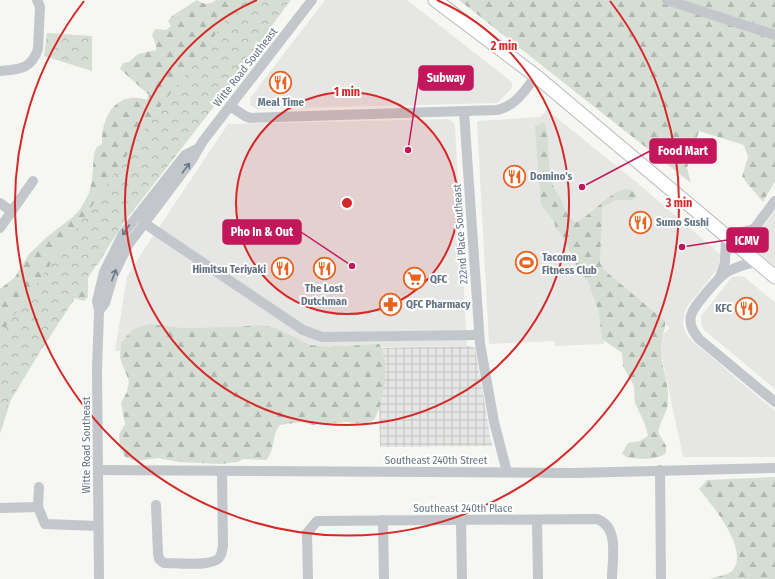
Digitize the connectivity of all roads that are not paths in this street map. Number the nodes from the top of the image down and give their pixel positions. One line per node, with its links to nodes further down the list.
1 (37, 0): 6 (street)
2 (312, 0): 8 (street, Witte Road Southeast)
3 (435, 0): 7 (main road)
4 (667, 0): 5 (street)
5 (775, 35)
6 (0, 71)
7 (536, 76): 9 (street); 19 (main road)
8 (230, 106): 9 (street); 10 (street, Witte Road Southeast)
9 (464, 112): 24 (street, 222nd Place Southeast)
10 (197, 149): 11 (street, Witte Road Southeast); 16 (street, Witte Road Southeast, one-way to 10)
11 (167, 178): 16 (street); 23 (street, Witte Road Southeast, one-way to 23)
12 (33, 181): 15 (street)
13 (775, 201): 18 (street)
14 (0, 203): 15 (street)
15 (11, 211): 17 (street)
16 (144, 224): 23 (street, Witte Road Southeast, one-way to 16); 24 (street)
17 (0, 228)
18 (754, 229): 19 (street); 20 (street)
19 (726, 236): 20 (main road); 21 (street)
20 (754, 260): 21 (street); 22 (main road)
21 (720, 277): 25 (street)
22 (775, 277)
23 (99, 311): 27 (street, Witte Road Southeast)
24 (479, 335): 30 (street, 222nd Place Southeast)
25 (775, 402)
26 (775, 468): 28 (street, Southeast 240th Street)
27 (98, 470): 29 (street, Southeast 240th Street); 38 (street, Witte Road Southeast)
28 (660, 470): 30 (street, Southeast 240th Street); 45 (street)
29 (222, 471): 30 (street, Southeast 240th Street); 32 (street)
30 (507, 472)
31 (39, 487): 33 (street)
32 (156, 505)
33 (38, 507): 34 (street); 38 (street)
34 (0, 508)
35 (383, 520): 36 (street, Southeast 240th Place); 40 (street, Southeast 240th Place); 41 (street)
36 (461, 520): 37 (street, Southeast 240th Place); 42 (street)
37 (537, 520): 43 (street); 44 (street, Southeast 240th Place)
38 (98, 526): 39 (street, Witte Road Southeast)
39 (99, 579)
40 (308, 579)
41 (384, 579)
42 (462, 579)
43 (538, 579)
44 (612, 579)
45 (661, 579)

